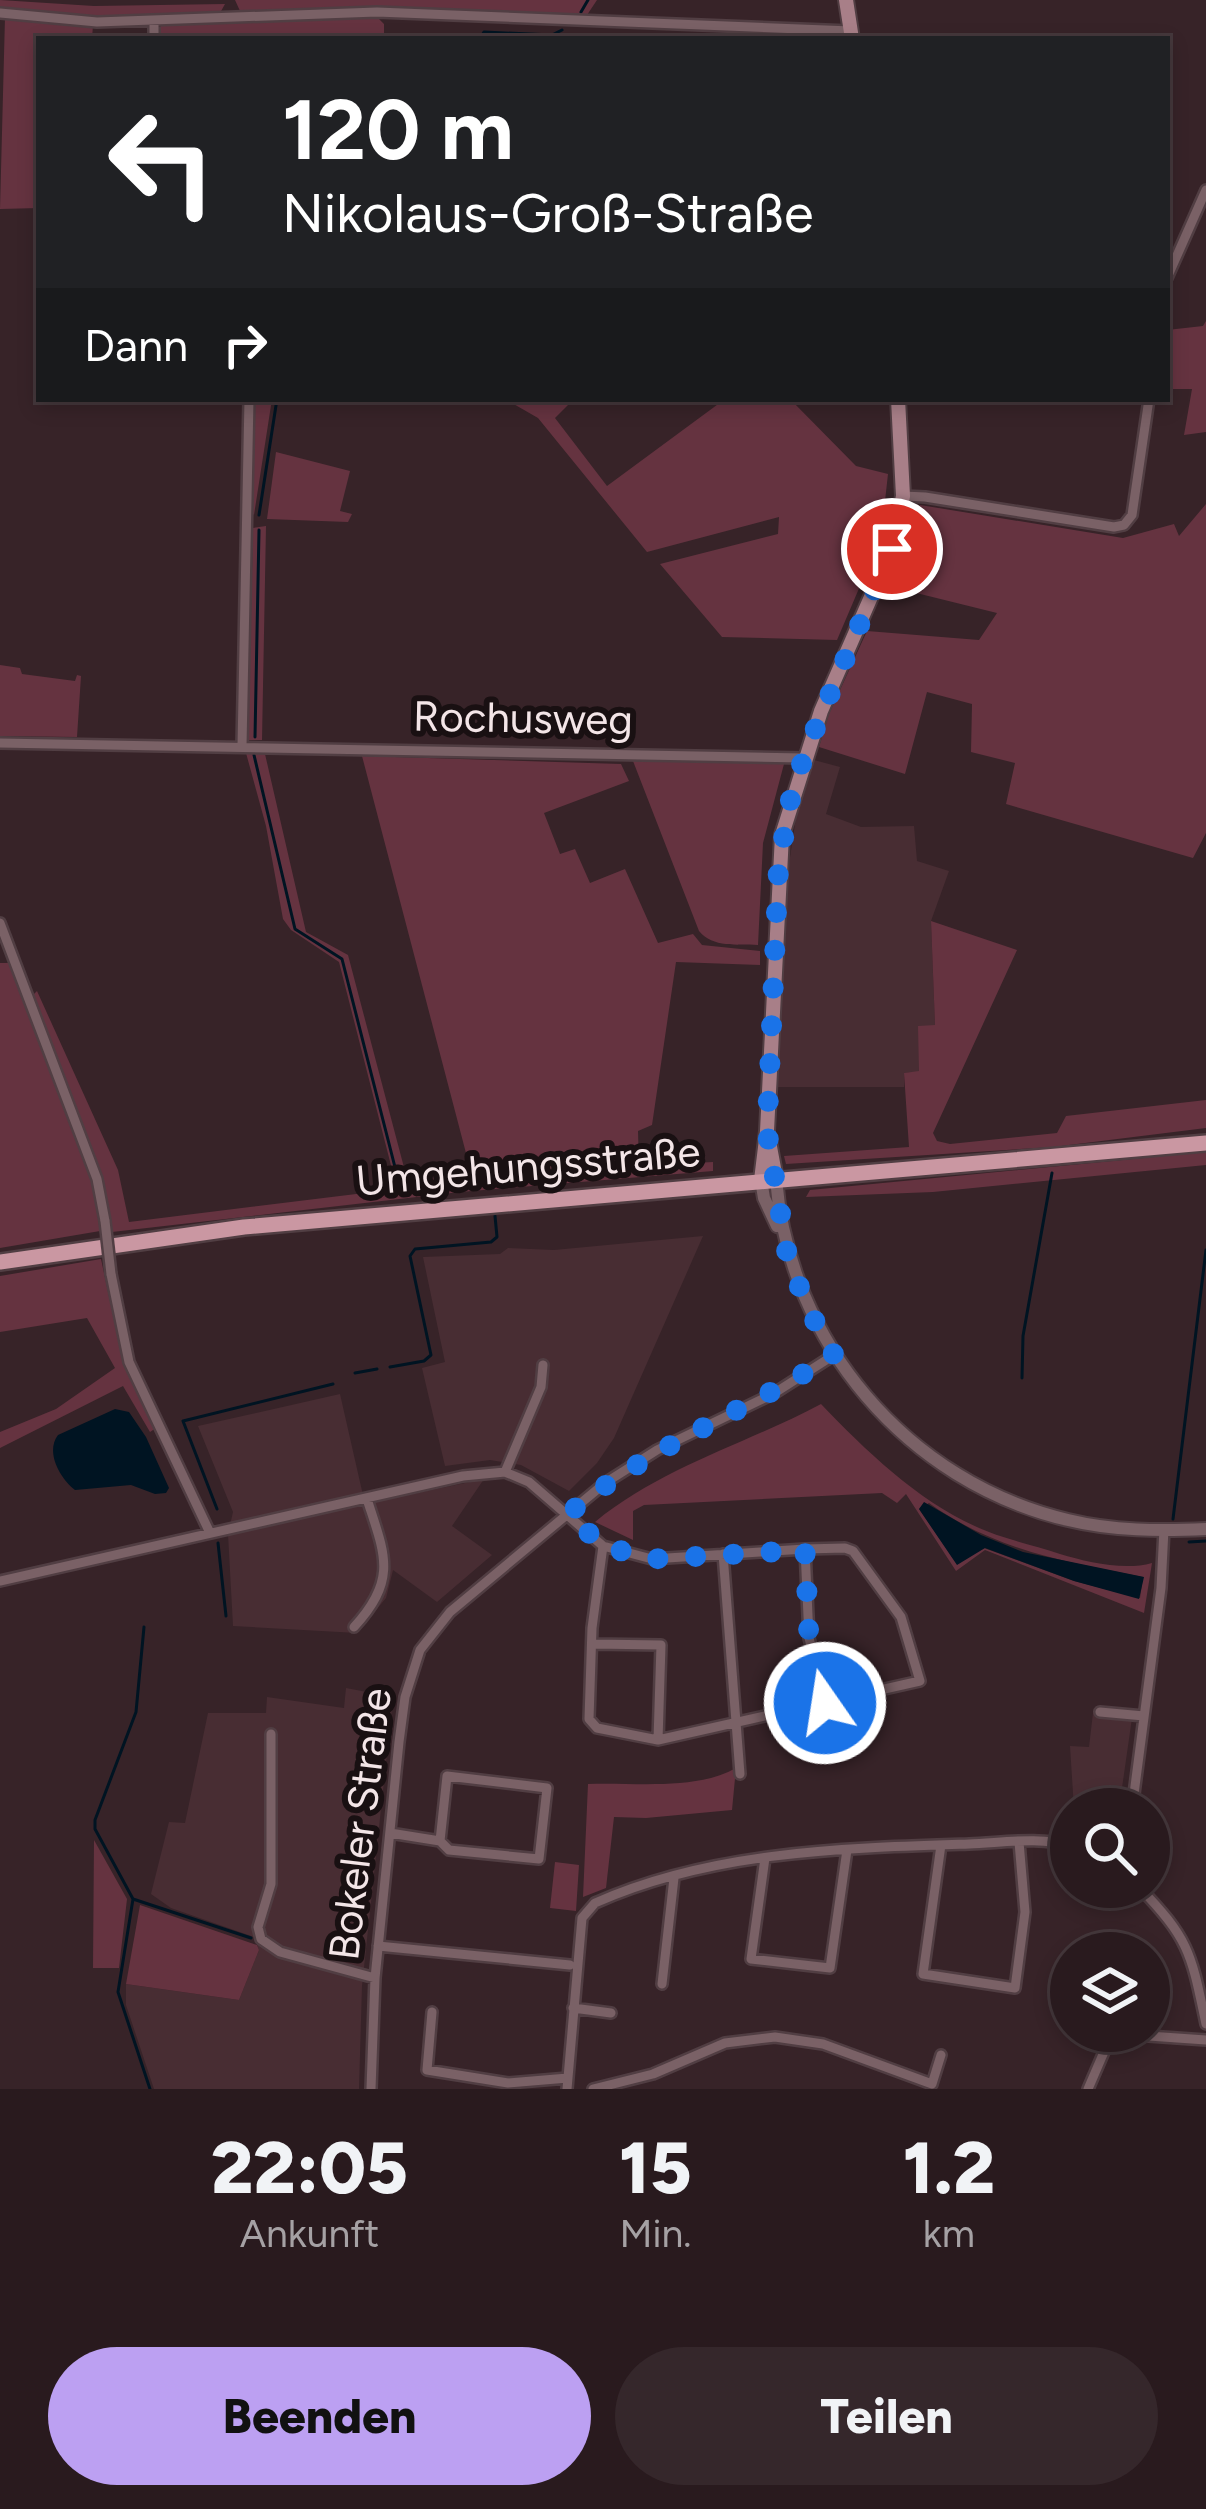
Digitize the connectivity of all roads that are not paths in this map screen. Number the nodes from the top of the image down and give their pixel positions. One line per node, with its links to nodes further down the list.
1 (231, 0): 4 (street)
2 (846, 0): 6 (main road)
3 (0, 13): 5 (street)
4 (229, 17): 5 (street); 6 (street)
5 (154, 20): 7 (street)
6 (851, 35)
7 (154, 36)
8 (1206, 190): 9 (street)
9 (1170, 271)
10 (249, 402): 15 (street)
11 (898, 402): 13 (main road)
12 (1149, 402): 13 (street)
13 (903, 496): 16 (main road)
14 (0, 743): 15 (street, Rochusweg)
15 (242, 746): 16 (street, Rochusweg)
16 (803, 758): 19 (main road)
17 (0, 922): 28 (street, bridge)
18 (1206, 1142): 19 (main road, Umgehungsstraße)
19 (768, 1179): 20 (main road, Umgehungsstraße); 21 (street)
20 (0, 1262)
21 (834, 1355): 25 (street, Bokeler Straße); 26 (street)
22 (543, 1365): 23 (street)
23 (505, 1472): 24 (street); 25 (street)
24 (367, 1498): 28 (street); 33 (street)
25 (568, 1514): 29 (street); 43 (street, Bokeler Straße)
26 (1164, 1529): 27 (street); 37 (street)
27 (1206, 1529)
28 (210, 1533): 32 (street)
29 (603, 1546): 31 (street); 34 (street)
30 (805, 1550): 31 (street); 35 (street); 35 (street)
31 (723, 1554): 38 (street)
32 (0, 1581)
33 (354, 1628)
34 (594, 1644): 40 (street); 40 (street)
35 (825, 1703): 38 (street)
36 (1100, 1712): 37 (street)
37 (1144, 1716): 42 (street)
38 (739, 1722): 40 (street); 41 (street)
39 (271, 1734): 56 (street)
40 (658, 1740)
41 (740, 1774)
42 (1135, 1788)
43 (390, 1834): 44 (street); 52 (street, Bokeler Straße)
44 (440, 1841): 44 (street)
45 (1019, 1842): 46 (street); 47 (street); 47 (street)
46 (1050, 1844)
47 (941, 1845): 48 (street)
48 (847, 1850): 49 (street); 49 (street)
49 (765, 1858): 50 (street)
50 (674, 1878): 57 (street); 58 (street)
51 (1159, 1908): 54 (street)
52 (378, 1946): 55 (street); 56 (street, Bokeler Straße)
53 (1206, 1947): 54 (street)
54 (1189, 1952): 61 (street)
55 (570, 1965)
56 (375, 1978): 67 (street, Bokeler Straße)
57 (662, 1984)
58 (573, 2008): 60 (street); 65 (street)
59 (432, 2012): 65 (street)
60 (611, 2013)
61 (1206, 2024)
62 (1206, 2040): 70 (street)
63 (941, 2055): 66 (street)
64 (653, 2074): 66 (street); 68 (street); 69 (street)
65 (567, 2083)
66 (931, 2086)
67 (371, 2089)
68 (593, 2089)
69 (657, 2089)
70 (1088, 2089)

